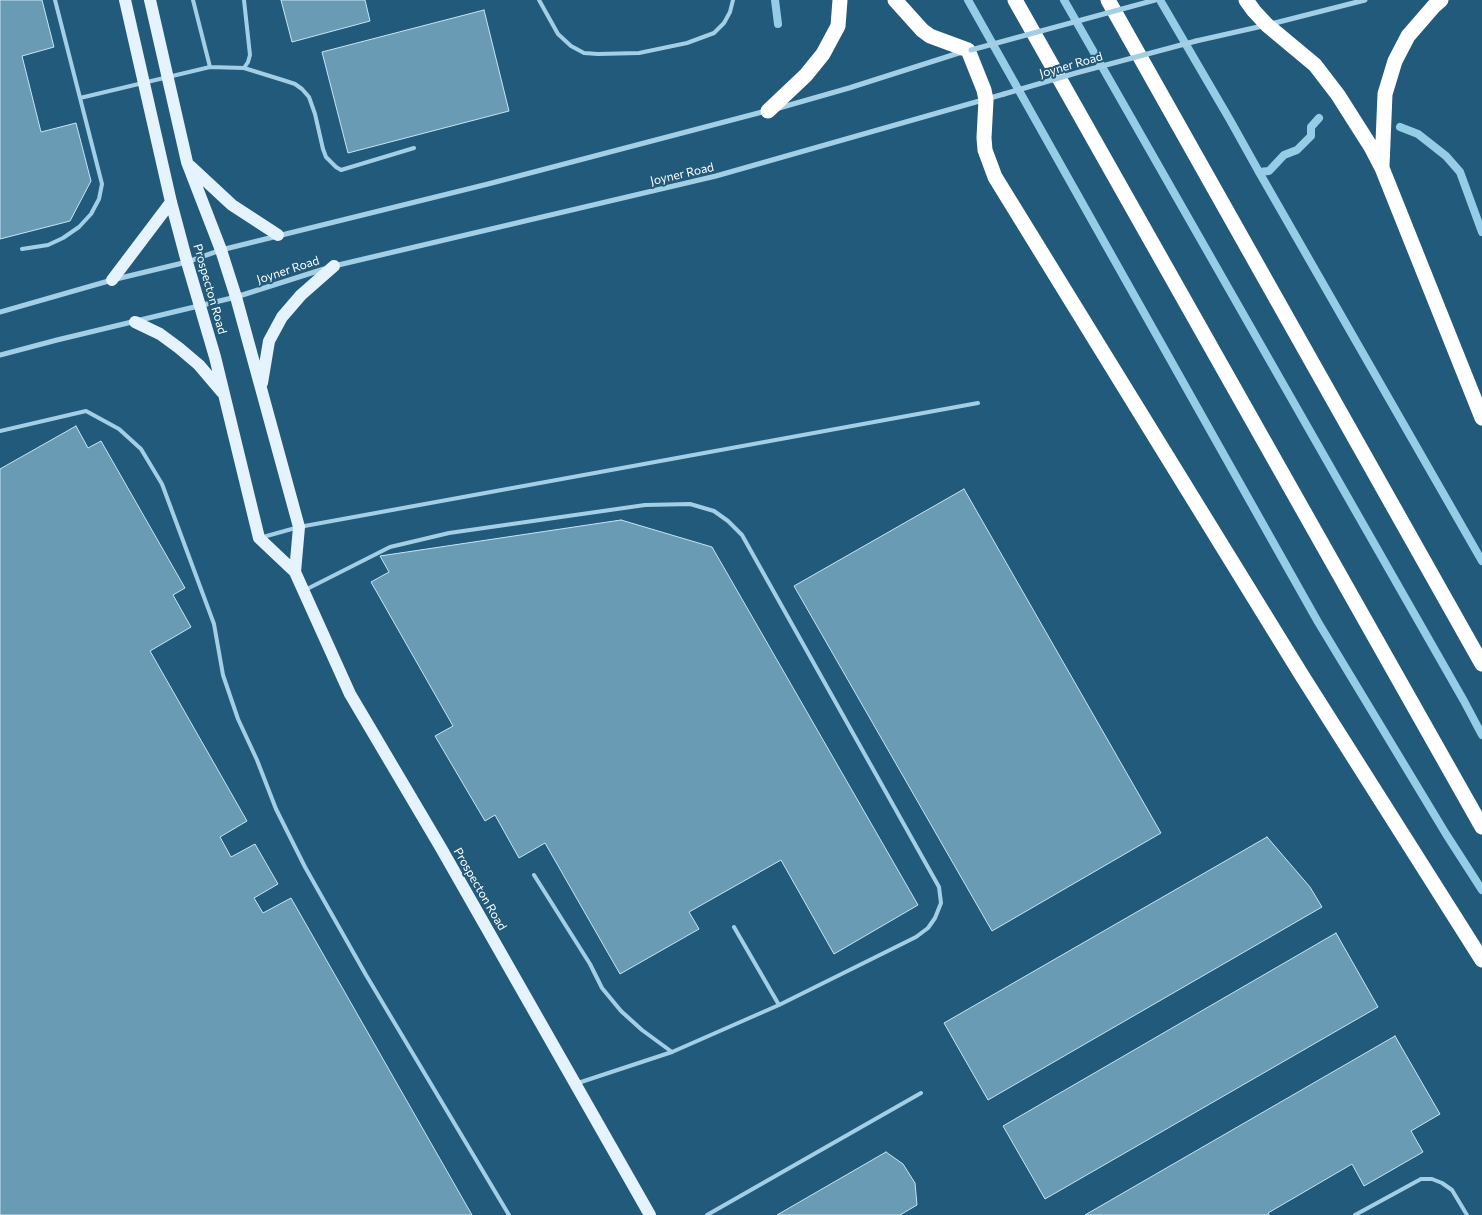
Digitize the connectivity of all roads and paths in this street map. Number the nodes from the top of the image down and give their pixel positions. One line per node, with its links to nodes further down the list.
1 (55, 0): 22 (lane)
2 (125, 0): 21 (main road, Prospecton Road)
3 (150, 0): 20 (main road, Prospecton Road)
4 (193, 0): 18 (lane)
5 (244, 0): 19 (lane)
6 (539, 0): 7 (lane)
7 (733, 0)
8 (840, 0): 24 (highway)
9 (895, 0): 17 (highway)
10 (1015, 0): 50 (highway)
11 (1108, 0): 49 (highway)
12 (1155, 0): 17 (street, bridge)
13 (1246, 0): 16 (highway)
14 (1365, 0): 16 (street, Joyner Road)
15 (1441, 0): 27 (highway)
16 (1268, 25): 23 (street, Joyner Road, bridge); 27 (highway)
17 (969, 50): 23 (highway); 24 (street)
18 (210, 67): 19 (lane); 20 (lane)
19 (244, 68): 25 (lane)
20 (167, 78): 21 (lane); 26 (main road, Prospecton Road)
21 (143, 84): 22 (lane); 28 (main road, Prospecton Road)
22 (80, 98): 30 (lane)
23 (986, 100): 33 (street, Joyner Road); 53 (highway)
24 (768, 111): 29 (street)
25 (414, 148)
26 (187, 162): 29 (main road); 31 (main road, Prospecton Road)
27 (1382, 168): 43 (highway)
28 (171, 202): 32 (main road, Prospecton Road); 34 (main road)
29 (278, 235): 31 (street)
30 (22, 249)
31 (221, 250): 32 (street); 35 (main road, Prospecton Road)
32 (187, 262): 34 (street); 36 (main road, Prospecton Road)
33 (334, 266): 35 (street, Joyner Road); 40 (main road)
34 (112, 280): 37 (street)
35 (236, 297): 36 (street, Joyner Road); 40 (main road, Prospecton Road)
36 (200, 306): 38 (street, Joyner Road); 41 (main road, Prospecton Road)
37 (0, 312)
38 (135, 322): 39 (street, Joyner Road); 41 (main road)
39 (0, 355)
40 (261, 388): 45 (main road, Prospecton Road)
41 (225, 396): 46 (main road, Prospecton Road)
42 (978, 403): 45 (lane)
43 (1482, 418)
44 (0, 431): 58 (lane)
45 (298, 527): 46 (lane); 47 (main road, Prospecton Road)
46 (260, 538): 47 (main road, Prospecton Road)
47 (295, 572): 48 (main road, Prospecton Road)
48 (303, 592): 54 (lane); 56 (main road, Prospecton Road)
49 (1482, 664)
50 (1482, 827)
51 (534, 875): 55 (lane)
52 (734, 927): 54 (lane)
53 (1482, 960)
54 (779, 1005): 55 (lane)
55 (672, 1052): 56 (lane)
56 (576, 1084): 59 (main road, Prospecton Road)
57 (921, 1093): 60 (lane)
58 (508, 1215)
59 (650, 1215)
60 (707, 1215)
61 (1355, 1215): 62 (lane)
62 (1467, 1215)

